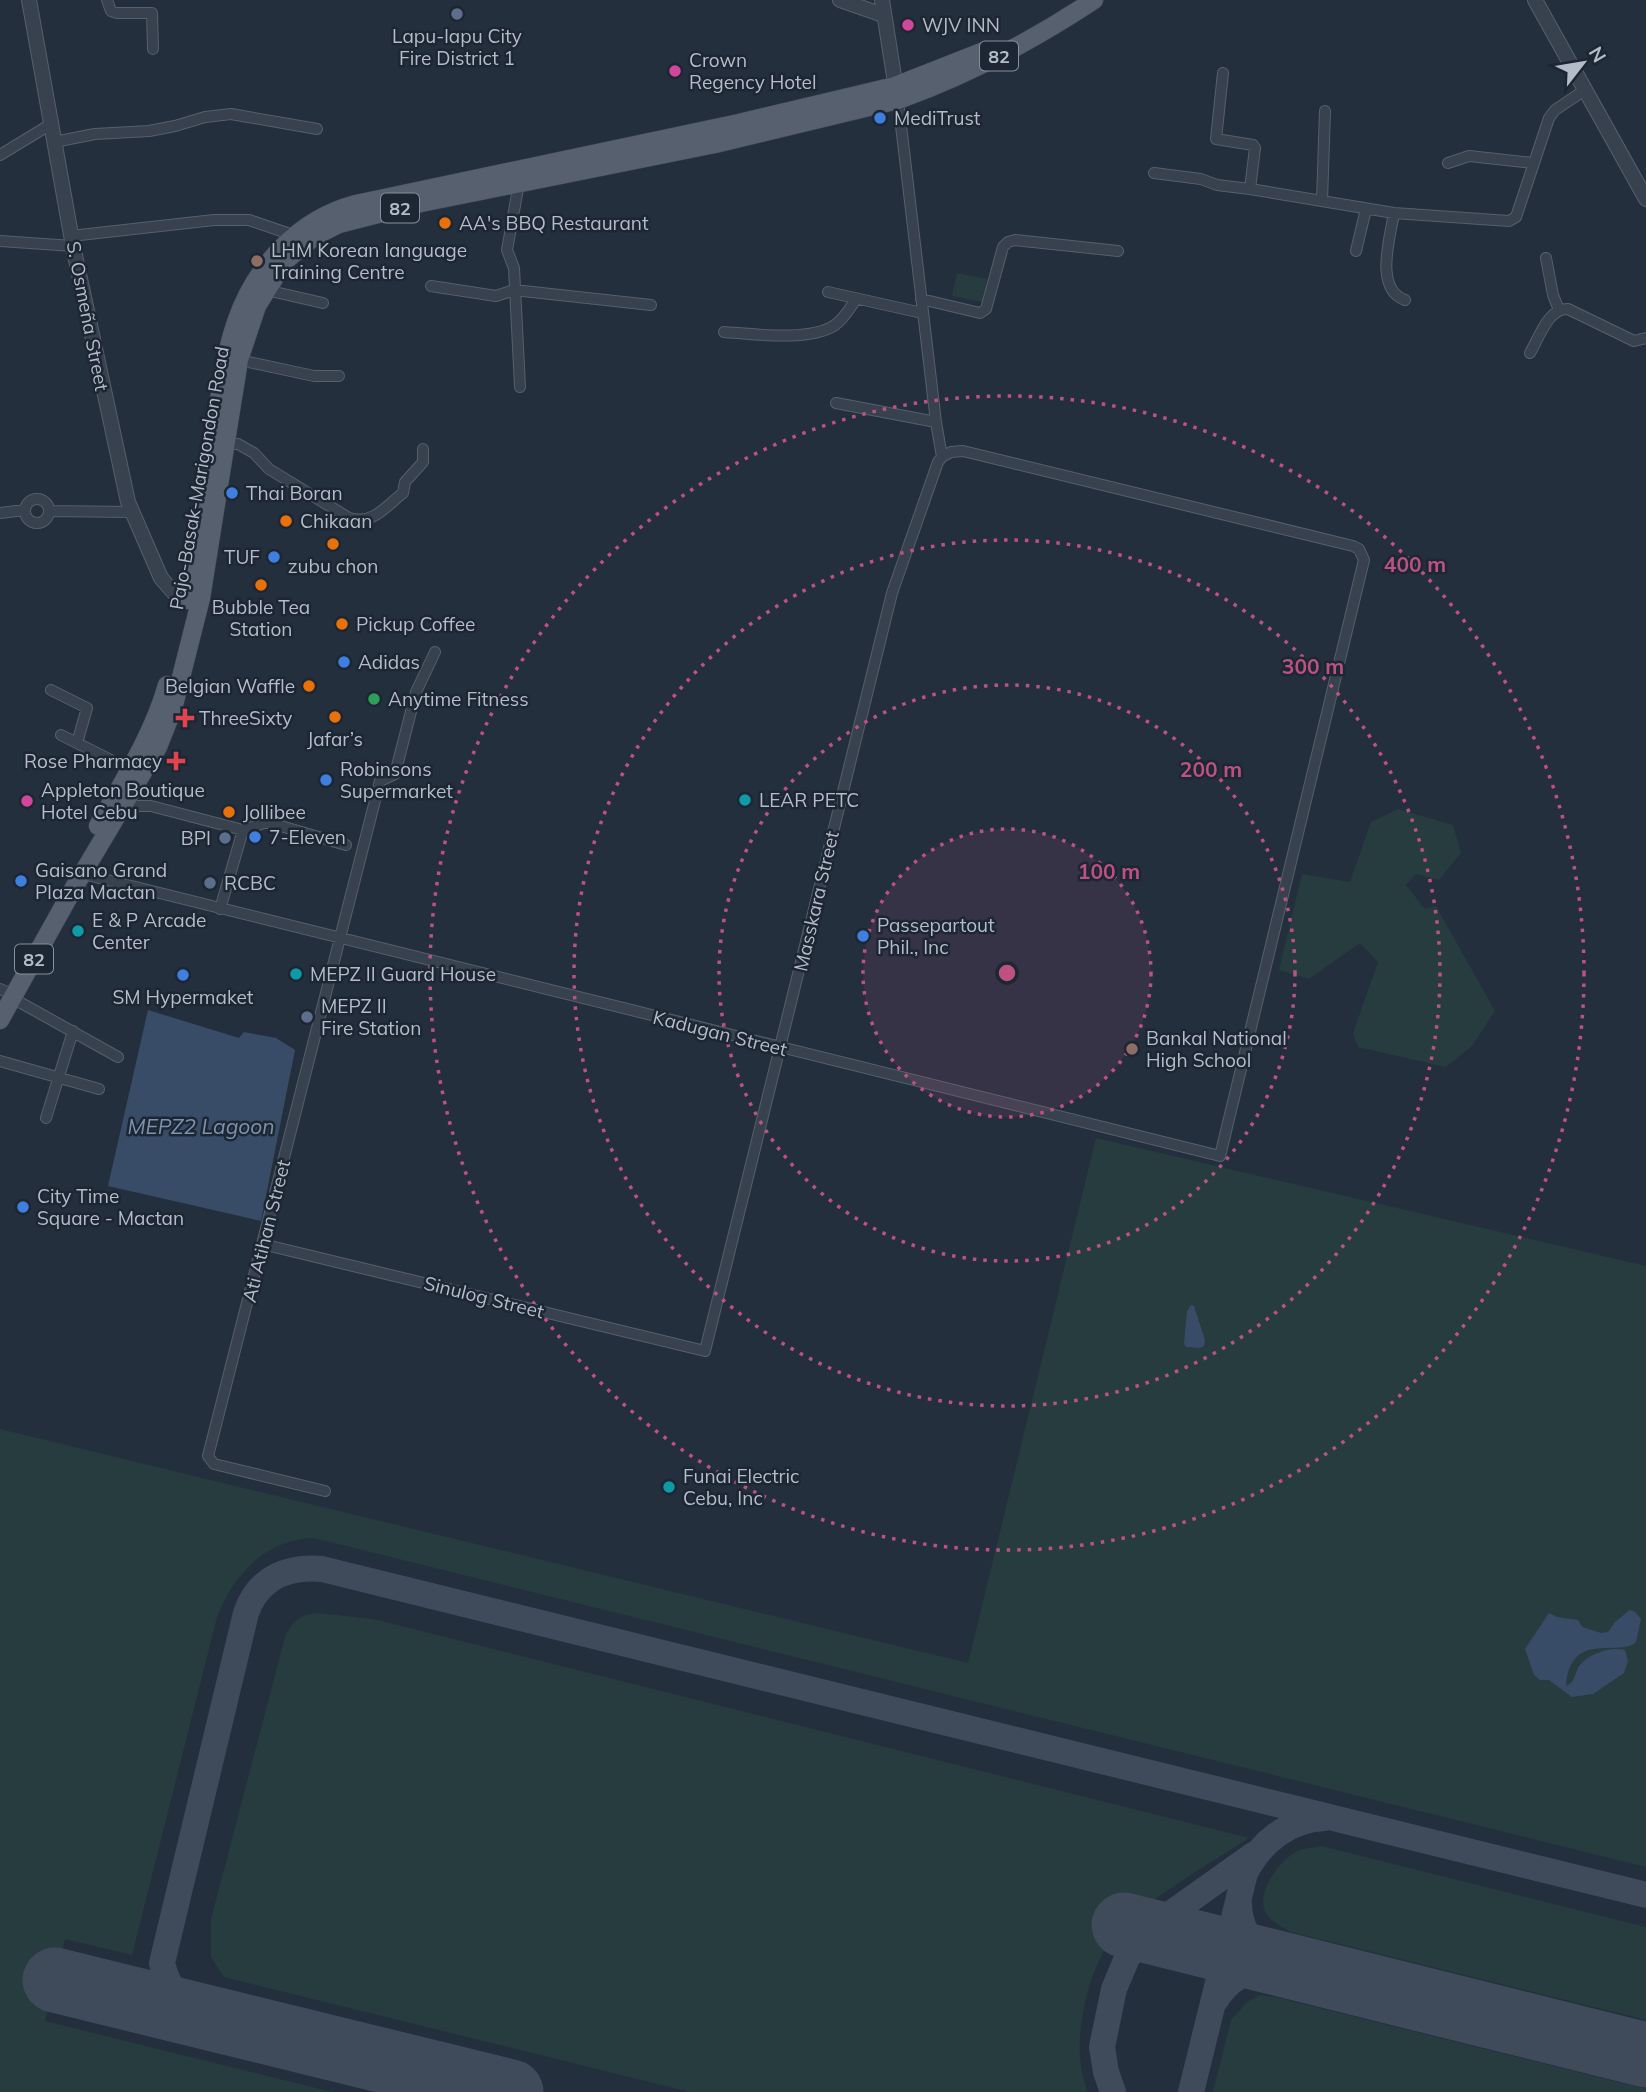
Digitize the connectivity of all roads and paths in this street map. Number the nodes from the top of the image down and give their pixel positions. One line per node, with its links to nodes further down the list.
1 (29, 0): 13 (street, S. Osmeña Street)
2 (107, 0): 8 (street)
3 (840, 0): 7 (street)
4 (1072, 0): 11 (main road, Pajo-Basak-Marigondon Road / 82)
5 (1094, 0): 11 (main road, Pajo-Basak-Marigondon Road / 82)
6 (1535, 0): 10 (street)
7 (882, 7): 11 (street)
8 (153, 49)
9 (1223, 73): 22 (street)
10 (1585, 90): 18 (street); 23 (street)
11 (897, 93): 19 (main road, Pajo-Basak-Marigondon Road / 82); 38 (street)
12 (1325, 111): 24 (street)
13 (51, 124): 15 (street, S. Osmeña Street); 16 (street)
14 (317, 129): 15 (street)
15 (54, 142): 29 (street, S. Osmeña Street)
16 (0, 155)
17 (1448, 163): 18 (street)
18 (1533, 163): 26 (street)
19 (542, 171): 21 (main road, Pajo-Basak-Marigondon Road / 82); 27 (main road, Pajo-Basak-Marigondon Road / 82)
20 (1154, 173): 22 (street)
21 (519, 183): 34 (main road, Pajo-Basak-Marigondon Road / 82); 35 (street)
22 (1251, 189): 24 (street)
23 (1646, 199)
24 (1322, 201): 25 (street)
25 (1366, 209): 26 (street); 31 (street)
26 (1394, 213): 39 (street)
27 (293, 235): 29 (street); 60 (main road, Pajo-Basak-Marigondon Road / 82)
28 (0, 241): 29 (street)
29 (72, 241): 56 (street, S. Osmeña Street)
30 (1118, 251): 38 (street)
31 (1356, 251)
32 (1546, 258): 42 (street)
33 (431, 286): 35 (street)
34 (266, 290): 40 (street); 48 (main road, Pajo-Basak-Marigondon Road / 82)
35 (514, 290): 41 (street); 50 (street)
36 (828, 292): 37 (street)
37 (856, 299): 43 (street); 44 (street)
38 (921, 299): 43 (street)
39 (1405, 300)
40 (323, 303)
41 (652, 305)
42 (1559, 310): 45 (street); 47 (street)
43 (922, 313): 52 (street)
44 (724, 332)
45 (1643, 340): 46 (street)
46 (1646, 352)
47 (1530, 353)
48 (239, 360): 49 (street); 53 (main road, Pajo-Basak-Marigondon Road / 82)
49 (339, 376)
50 (520, 387)
51 (836, 403): 52 (street)
52 (936, 422): 55 (street)
53 (225, 444): 54 (street); 60 (main road, Pajo-Basak-Marigondon Road / 82)
54 (423, 449)
55 (942, 457): 76 (street, Masskara Street); 76 (street, Kadugan Street)
56 (130, 507): 58 (street); 60 (street, S. Osmeña Street)
57 (25, 510): 58 (street); 58 (street); 59 (street)
58 (49, 511)
59 (0, 513)
60 (194, 600): 65 (main road, Pajo-Basak-Marigondon Road / 82)
61 (435, 652): 72 (street, Ati Atihan Street)
62 (51, 690): 64 (street)
63 (61, 735): 64 (street)
64 (77, 743): 65 (street)
65 (133, 776): 66 (main road, Pajo-Basak-Marigondon Road / 82); 67 (street); 73 (main road, Pajo-Basak-Marigondon Road / 82)
66 (123, 806): 67 (street); 70 (main road, Pajo-Basak-Marigondon Road / 82)
67 (151, 806): 68 (street)
68 (243, 830): 69 (street); 71 (street)
69 (346, 845)
70 (83, 874): 71 (street, Kadugan Street); 73 (main road, Pajo-Basak-Marigondon Road / 82)
71 (220, 909): 72 (street, Kadugan Street)
72 (341, 939): 76 (street, Kadugan Street); 82 (street, Ati Atihan Street)
73 (5, 995): 74 (main road, Pajo-Basak-Marigondon Road / 82); 75 (street)
74 (0, 1020)
75 (73, 1031): 77 (street); 79 (street)
76 (780, 1048): 83 (street, Masskara Street)
77 (118, 1057)
78 (0, 1061): 79 (street)
79 (59, 1077): 80 (street); 81 (street)
80 (99, 1089)
81 (47, 1118)
82 (262, 1244): 83 (street, Sinulog Street); 84 (street, Ati Atihan Street)
83 (705, 1350)
84 (325, 1491)

